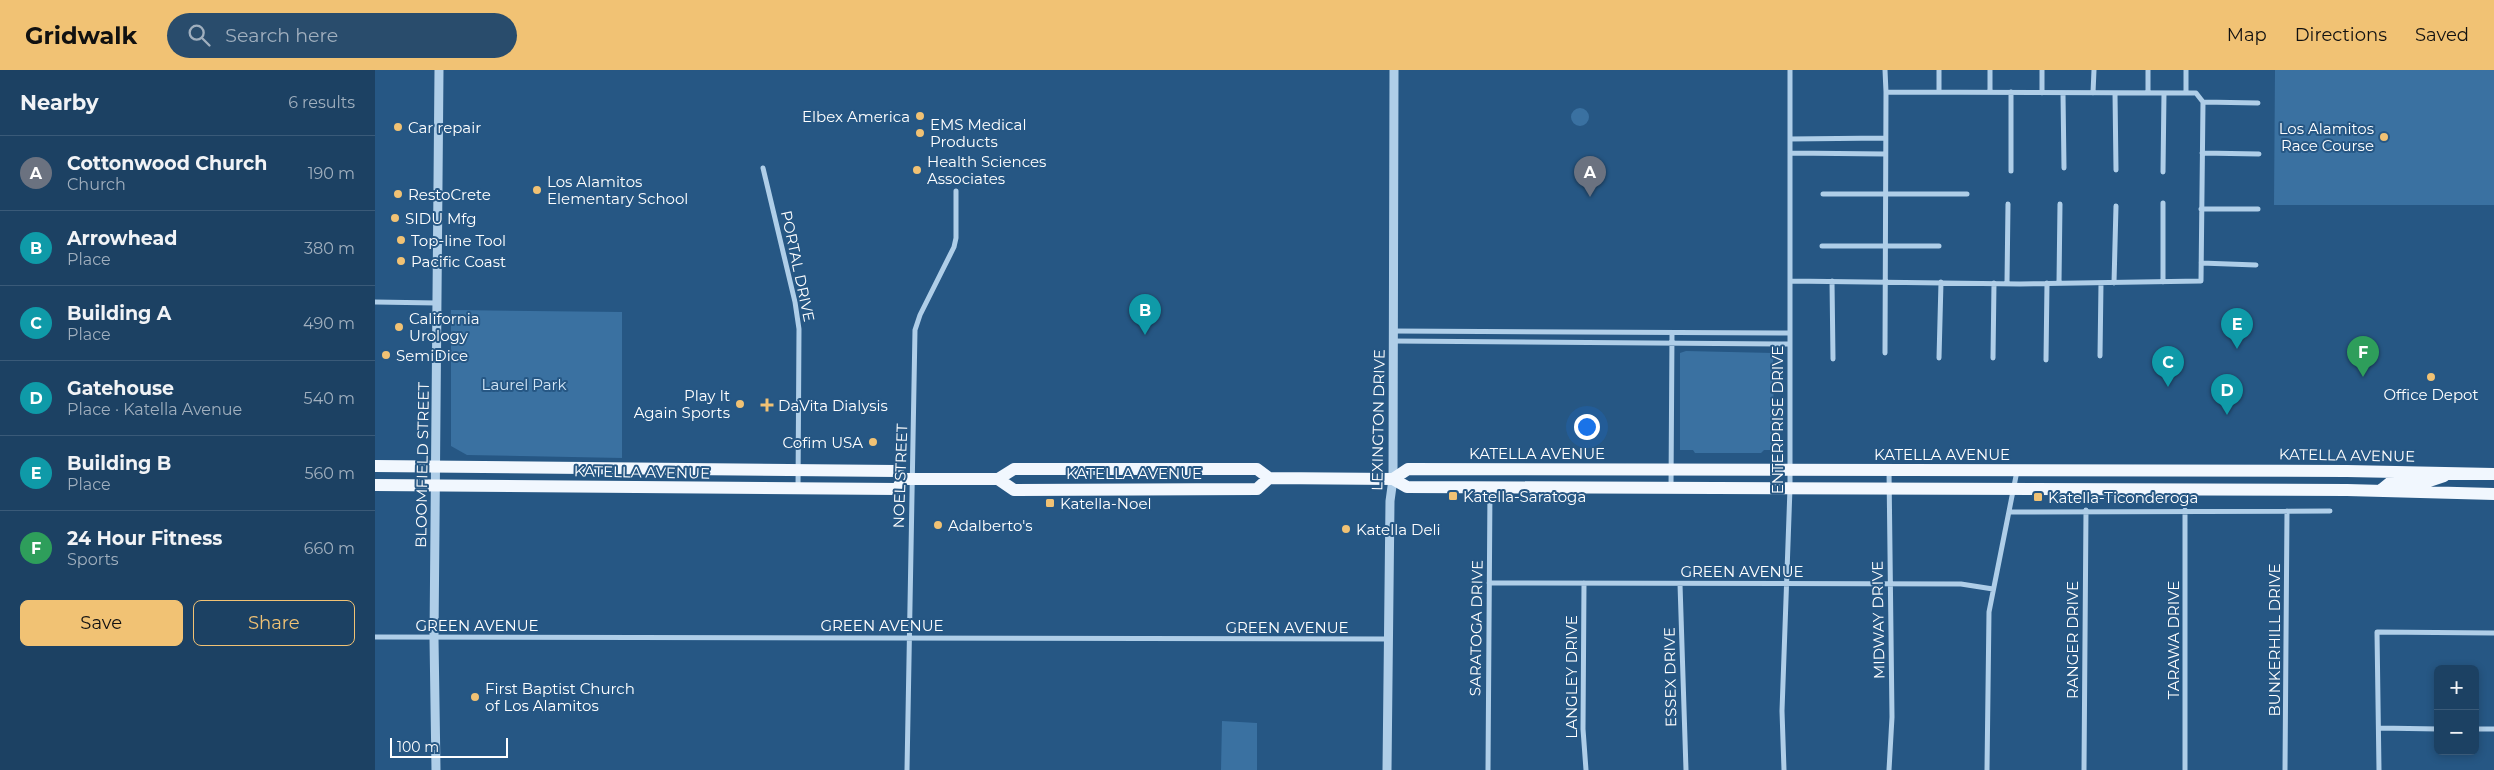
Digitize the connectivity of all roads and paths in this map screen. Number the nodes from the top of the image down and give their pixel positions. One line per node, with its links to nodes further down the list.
1 (439, 70): 62 (street, BLOOMFIELD STREET)
2 (1394, 70): 63 (street, LEXINGTON DRIVE)
3 (1790, 70): 25 (street, ENTERPRISE DRIVE)
4 (1885, 70): 11 (street)
5 (1939, 70): 12 (street)
6 (1990, 70): 13 (street)
7 (2042, 70): 15 (street)
8 (2094, 70): 17 (street)
9 (2148, 70): 19 (street)
10 (2186, 70): 21 (street)
11 (1886, 92): 12 (street); 24 (street)
12 (1939, 92): 13 (street)
13 (1990, 92): 14 (street)
14 (2011, 92): 15 (street); 33 (street)
15 (2042, 93): 16 (street)
16 (2063, 93): 17 (street); 31 (street)
17 (2093, 93): 18 (street)
18 (2115, 93): 19 (street); 32 (street)
19 (2148, 93): 20 (street)
20 (2163, 93): 21 (street); 34 (street)
21 (2186, 93): 22 (street)
22 (2203, 102): 23 (street); 27 (street)
23 (2258, 103)
24 (1885, 138): 25 (street); 28 (street)
25 (1790, 139): 26 (street, ENTERPRISE DRIVE)
26 (1790, 153): 28 (street); 50 (street, ENTERPRISE DRIVE)
27 (2202, 153): 29 (street); 44 (street)
28 (1885, 154): 38 (street)
29 (2259, 154)
30 (763, 168): 81 (street, PORTAL DRIVE)
31 (2064, 168)
32 (2116, 170)
33 (2011, 171)
34 (2163, 172)
35 (956, 191): 85 (street, NOEL STREET)
36 (1823, 194): 38 (street)
37 (1967, 194): 38 (street)
38 (1885, 195): 45 (street)
39 (2163, 203): 54 (street)
40 (2008, 204): 56 (street)
41 (2060, 204): 57 (street)
42 (2116, 206): 59 (street)
43 (2258, 208): 44 (street)
44 (2201, 209): 48 (street)
45 (1885, 245): 46 (street); 47 (street); 52 (street)
46 (1822, 246)
47 (1939, 246)
48 (2201, 263): 49 (street); 54 (street)
49 (2255, 264)
50 (1790, 281): 51 (street); 65 (street, ENTERPRISE DRIVE)
51 (1832, 281): 52 (street); 73 (street)
52 (1885, 281): 53 (street); 69 (street)
53 (1941, 282): 55 (street); 71 (street)
54 (2163, 282): 59 (street)
55 (1994, 283): 56 (street); 72 (street)
56 (2007, 283): 60 (street)
57 (2059, 283): 58 (street); 60 (street)
58 (2101, 283): 59 (street); 70 (street)
59 (2115, 283)
60 (2047, 284): 74 (street)
61 (375, 302): 62 (street)
62 (437, 303): 76 (street, BLOOMFIELD STREET)
63 (1393, 331): 64 (street); 66 (street, LEXINGTON DRIVE)
64 (1673, 333): 65 (street); 67 (street)
65 (1789, 333): 68 (street, ENTERPRISE DRIVE)
66 (1392, 341): 67 (street); 87 (street, LEXINGTON DRIVE)
67 (1672, 343): 68 (street); 77 (street)
68 (1789, 344): 78 (street, ENTERPRISE DRIVE)
69 (1885, 353)
70 (2100, 356)
71 (1939, 358)
72 (1993, 358)
73 (1833, 359)
74 (2046, 360)
75 (375, 466): 76 (main road, KATELLA AVENUE)
76 (436, 466): 81 (main road, KATELLA AVENUE); 89 (street, BLOOMFIELD STREET)
77 (1672, 470): 78 (main road, KATELLA AVENUE); 87 (main road, KATELLA AVENUE); 91 (street)
78 (1790, 470): 79 (main road, KATELLA AVENUE); 92 (street, ENTERPRISE DRIVE)
79 (1889, 470): 80 (main road, KATELLA AVENUE); 93 (street, MIDWAY DRIVE)
80 (2017, 470): 82 (main road, KATELLA AVENUE); 94 (street)
81 (798, 471): 85 (main road, KATELLA AVENUE); 95 (street, PORTAL DRIVE)
82 (2451, 473): 83 (main road, KATELLA AVENUE); 96 (main road)
83 (2494, 474)
84 (1269, 478): 86 (main road, KATELLA AVENUE); 86 (main road, KATELLA AVENUE); 87 (main road, KATELLA AVENUE)
85 (907, 479): 86 (main road, KATELLA AVENUE); 95 (main road, KATELLA AVENUE); 111 (street, NOEL STREET)
86 (999, 479)
87 (1393, 479): 90 (main road, KATELLA AVENUE); 113 (street, LEXINGTON DRIVE)
88 (375, 485): 89 (main road, KATELLA AVENUE)
89 (436, 485): 95 (main road, KATELLA AVENUE); 112 (street, BLOOMFIELD STREET)
90 (1490, 486): 91 (main road, KATELLA AVENUE); 103 (street, SARATOGA DRIVE)
91 (1671, 487): 92 (main road, KATELLA AVENUE)
92 (1790, 488): 93 (main road, KATELLA AVENUE); 106 (street, ENTERPRISE DRIVE)
93 (1889, 488): 94 (main road, KATELLA AVENUE); 107 (street, MIDWAY DRIVE)
94 (2015, 489): 96 (main road, KATELLA AVENUE); 102 (street)
95 (798, 490)
96 (2380, 491): 97 (main road, KATELLA AVENUE)
97 (2494, 494)
98 (2085, 510): 99 (street); 102 (street); 127 (street, RANGER DRIVE)
99 (2185, 510): 100 (street); 128 (street, TARAWA DRIVE)
100 (2287, 510): 101 (street); 129 (street, BUNKERHILL DRIVE)
101 (2330, 511)
102 (2010, 512): 108 (street)
103 (1489, 583): 104 (street, GREEN AVENUE); 121 (street, SARATOGA DRIVE)
104 (1584, 583): 105 (street, GREEN AVENUE); 122 (street, LANGLEY DRIVE)
105 (1680, 584): 106 (street, GREEN AVENUE); 123 (street, ESSEX DRIVE)
106 (1787, 584): 107 (street, GREEN AVENUE); 124 (street, ENTERPRISE DRIVE)
107 (1889, 584): 108 (street, GREEN AVENUE); 125 (street, MIDWAY DRIVE)
108 (1993, 589): 126 (street)
109 (2494, 633): 114 (street)
110 (375, 637): 112 (street, GREEN AVENUE)
111 (910, 637): 112 (street, GREEN AVENUE); 113 (street, GREEN AVENUE); 119 (street, NOEL STREET)
112 (434, 638): 118 (street, BLOOMFIELD STREET)
113 (1388, 639): 120 (street, LEXINGTON DRIVE)
114 (2379, 728): 115 (street); 130 (street)
115 (2434, 729)
116 (2479, 729): 117 (street)
117 (2494, 729)
118 (436, 770)
119 (907, 770)
120 (1387, 770)
121 (1488, 770)
122 (1586, 770)
123 (1685, 770)
124 (1784, 770)
125 (1889, 770)
126 (1987, 770)
127 (2084, 770)
128 (2185, 770)
129 (2285, 770)
130 (2379, 770)

